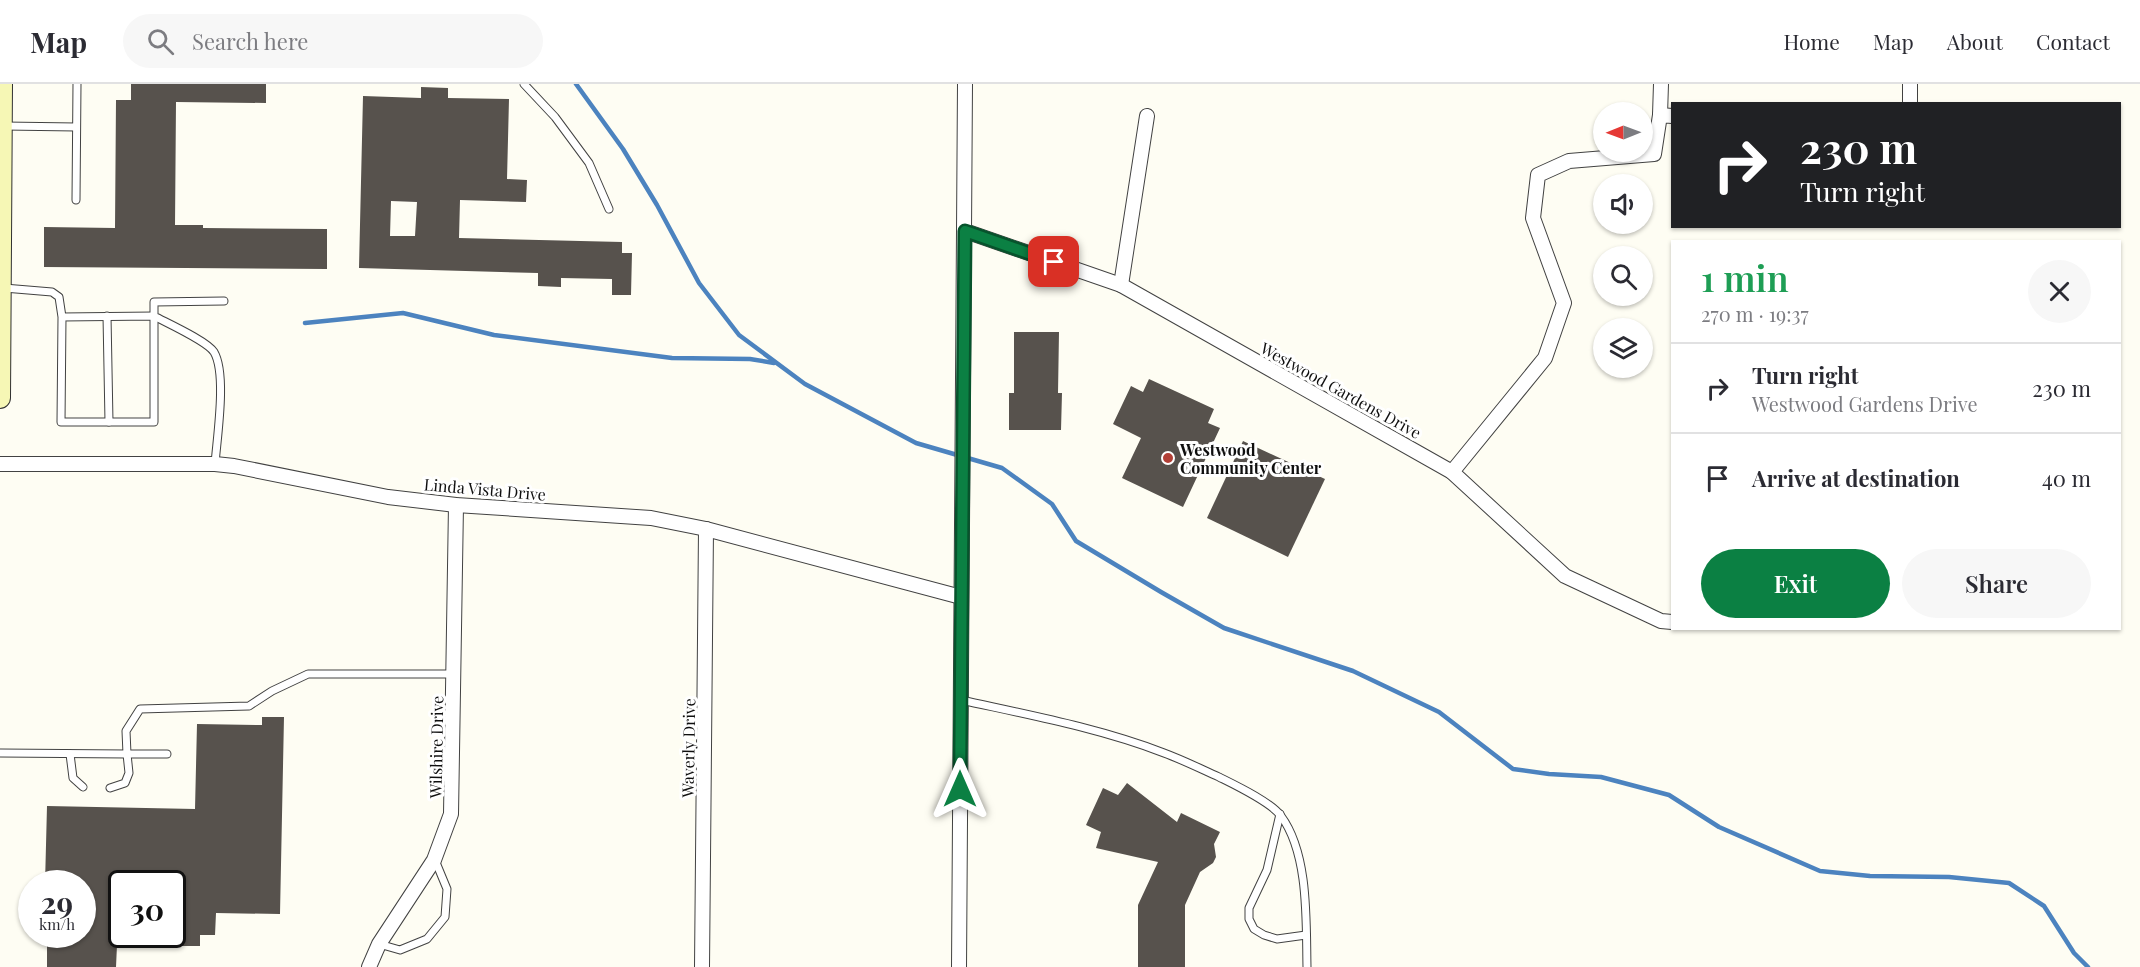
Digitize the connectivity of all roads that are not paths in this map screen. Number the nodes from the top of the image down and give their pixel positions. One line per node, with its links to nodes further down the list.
1 (2, 84): 10 (main road)
2 (77, 84): 11 (lane)
3 (524, 84): 13 (lane)
4 (965, 84): 14 (street)
5 (1661, 84): 8 (street)
6 (1910, 84): 7 (street)
7 (1910, 102)
8 (1666, 115): 25 (street)
9 (1147, 116): 15 (street)
10 (2, 126): 11 (lane); 16 (main road)
11 (76, 128): 12 (lane)
12 (76, 200)
13 (609, 209)
14 (965, 231): 15 (street, Westwood Gardens Drive); 28 (street)
15 (1121, 285): 25 (street, Westwood Gardens Drive)
16 (1, 288): 20 (lane); 21 (main road)
17 (224, 301): 19 (lane)
18 (107, 316): 19 (lane); 20 (lane); 22 (lane)
19 (154, 316): 22 (lane); 24 (lane)
20 (62, 317): 22 (lane)
21 (0, 398)
22 (109, 422)
23 (0, 464): 24 (street, Linda Vista Drive)
24 (215, 464): 26 (street, Linda Vista Drive)
25 (1452, 472): 29 (street, Westwood Gardens Drive)
26 (456, 505): 27 (street, Linda Vista Drive); 30 (street, Wilshire Drive)
27 (706, 529): 28 (street, Linda Vista Drive); 43 (street, Waverly Drive)
28 (962, 597): 31 (street)
29 (1671, 622)
30 (453, 674): 34 (lane); 39 (street, Wilshire Drive)
31 (961, 700): 38 (lane); 44 (street)
32 (0, 753): 33 (lane)
33 (70, 754): 34 (lane); 36 (lane)
34 (127, 754): 35 (lane); 37 (lane)
35 (167, 754)
36 (83, 787)
37 (110, 788)
38 (1280, 814): 40 (lane); 40 (lane)
39 (434, 860): 41 (street, Wilshire Drive); 41 (lane)
40 (1306, 935): 45 (lane)
41 (380, 944): 42 (street, Wilshire Drive)
42 (369, 967)
43 (702, 967)
44 (958, 967)
45 (1306, 967)

